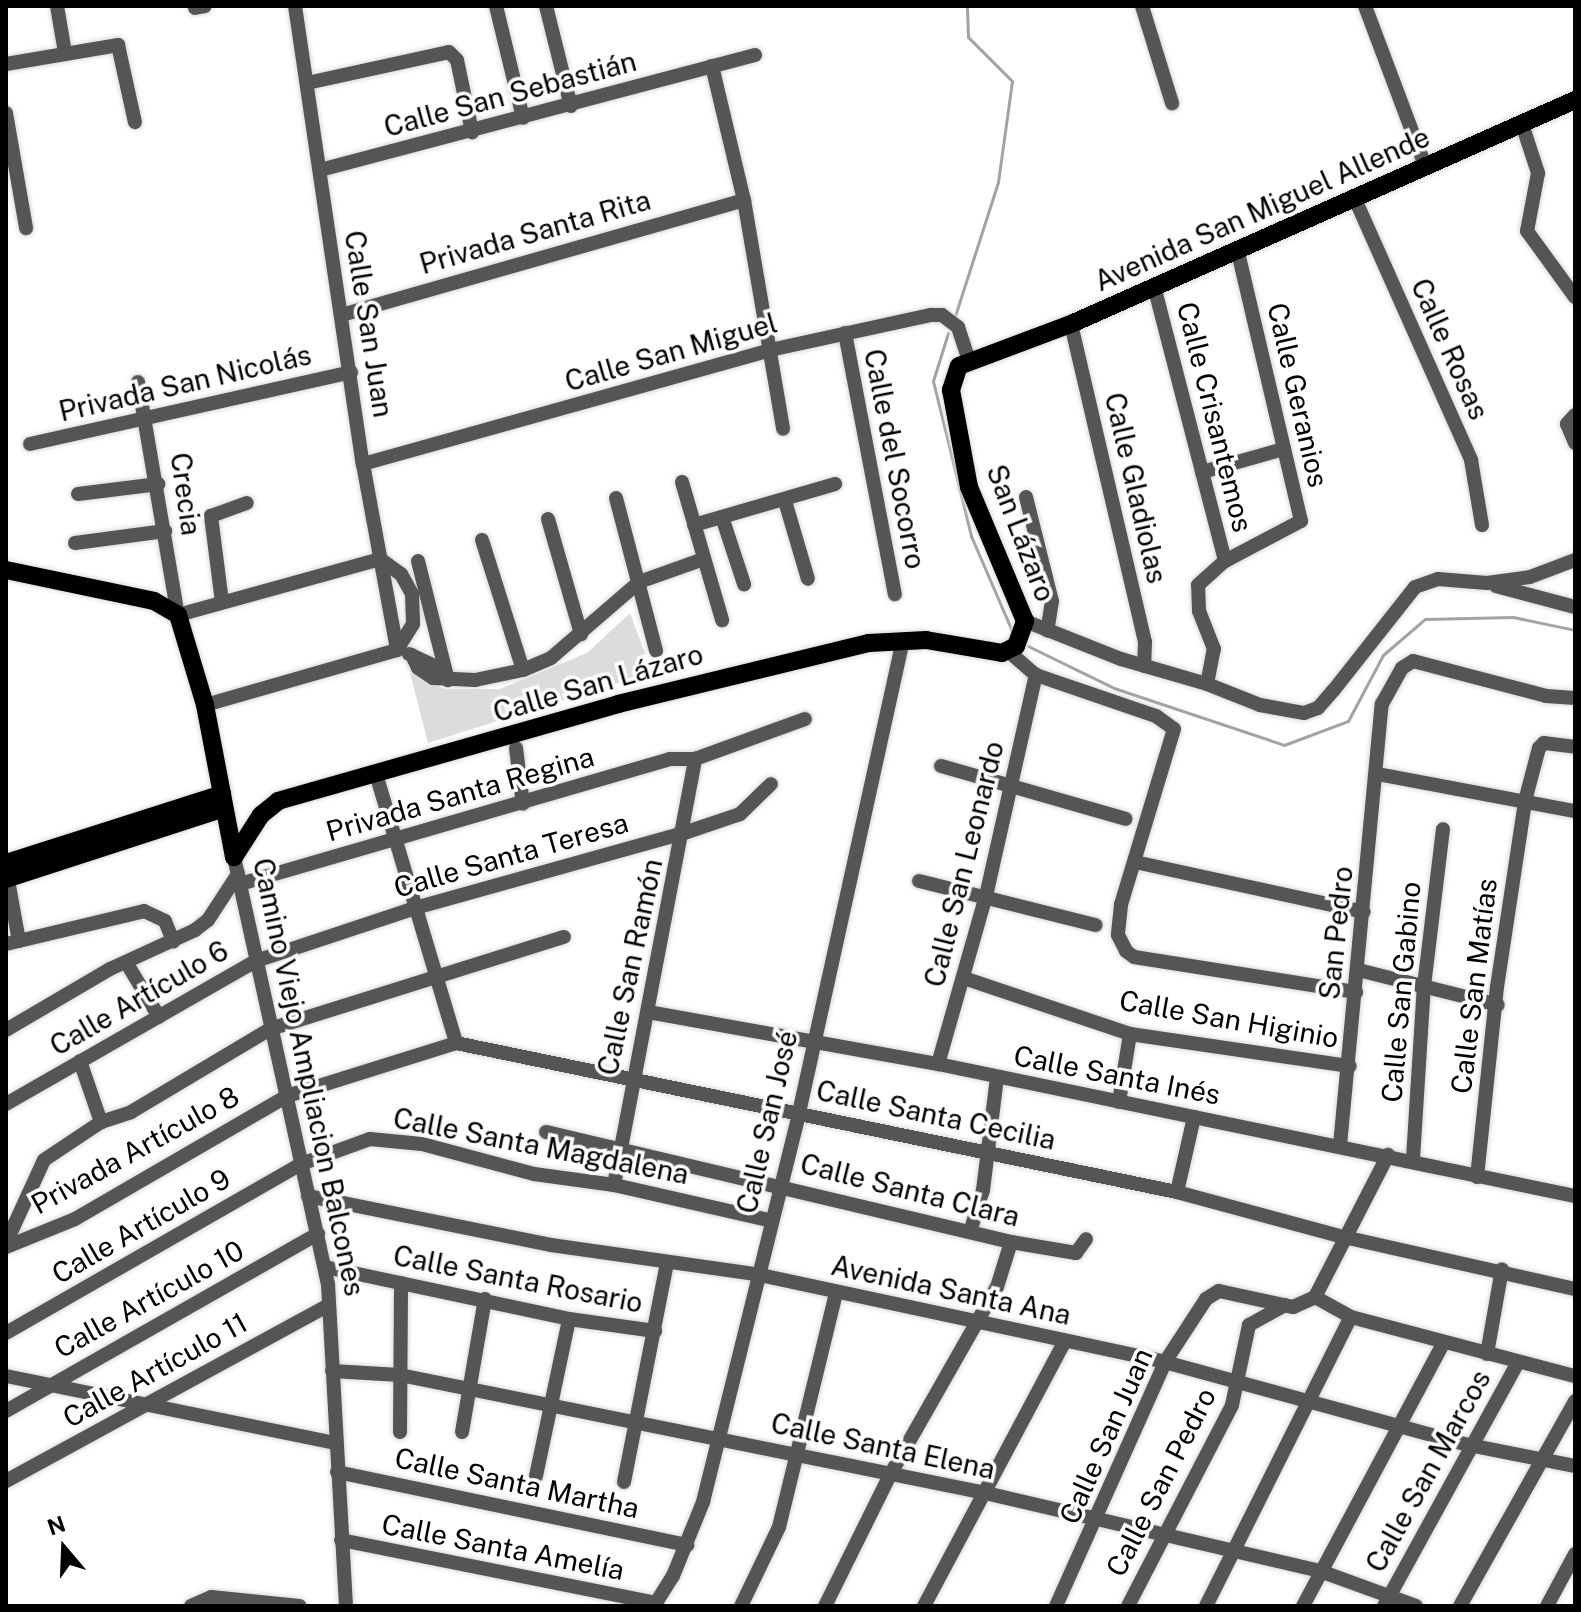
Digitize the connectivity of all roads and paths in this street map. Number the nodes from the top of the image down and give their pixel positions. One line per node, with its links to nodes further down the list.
1 (57, 6): 7 (street)
2 (295, 6): 11 (street, Calle San Juan)
3 (496, 6): 16 (street)
4 (546, 6): 14 (street)
5 (1142, 6): 13 (street)
6 (1365, 6): 20 (street)
7 (65, 53): 9 (street); 17 (street)
8 (755, 55): 10 (street, Calle San Sebastián)
9 (6, 64)
10 (712, 66): 14 (street, Calle San Sebastián); 23 (street)
11 (307, 83): 19 (street); 21 (street, Calle San Juan)
12 (1575, 100): 18 (main road, Avenida San Miguel Allende)
13 (1172, 103)
14 (571, 106): 16 (street, Calle San Sebastián)
15 (6, 113): 24 (street)
16 (523, 118): 19 (street, Calle San Sebastián)
17 (135, 122)
18 (1522, 124): 20 (main road, Avenida San Miguel Allende); 27 (street)
19 (472, 132): 21 (street, Calle San Sebastián)
20 (1426, 168): 22 (main road, Avenida San Miguel Allende)
21 (320, 170): 28 (street, Calle San Juan)
22 (1355, 199): 25 (main road, Avenida San Miguel Allende); 54 (street, Calle Rosas)
23 (744, 200): 28 (street, Privada Santa Rita); 31 (street)
24 (26, 228)
25 (1237, 249): 26 (main road, Avenida San Miguel Allende); 40 (street, Calle Geranios)
26 (1154, 286): 29 (main road, Avenida San Miguel Allende); 42 (street, Calle Crisantemos)
27 (1575, 297)
28 (341, 315): 33 (street, Calle San Juan)
29 (1071, 324): 32 (main road, Avenida San Miguel Allende); 79 (street, Calle Gladiolas)
30 (845, 333): 31 (street, Calle San Miguel); 32 (street, Calle San Miguel); 68 (street, Calle del Socorro)
31 (770, 350): 37 (street); 41 (street, Calle San Miguel)
32 (969, 360): 75 (main road, San Lázaro)
33 (351, 372): 36 (street, Privada San Nicolás); 41 (street, Calle San Juan)
34 (138, 382): 36 (street, Crecia)
35 (1571, 420): 38 (street)
36 (148, 421): 39 (street, Privada San Nicolás); 44 (street, Crecia)
37 (783, 429)
38 (1575, 443)
39 (30, 444)
40 (1284, 449): 42 (street); 62 (street, Calle Geranios)
41 (363, 464): 58 (street, Calle San Juan)
42 (1202, 472): 62 (street, Calle Crisantemos)
43 (682, 482): 53 (street)
44 (158, 484): 46 (street); 55 (street, Crecia)
45 (835, 484): 49 (street)
46 (78, 494)
47 (1026, 497): 73 (street)
48 (616, 498): 65 (street)
49 (785, 501): 51 (street); 64 (street)
50 (247, 503): 69 (street)
51 (722, 517): 53 (street); 67 (street)
52 (548, 519): 74 (street)
53 (694, 525): 59 (street)
54 (1482, 525)
55 (165, 531): 57 (street); 71 (street, Crecia)
56 (482, 540): 80 (street)
57 (75, 543)
58 (380, 559): 69 (street); 77 (street, Calle San Juan); 77 (street)
59 (704, 559): 65 (street); 72 (street)
60 (1575, 560): 66 (street)
61 (418, 561): 82 (street)
62 (1225, 561): 83 (street, Calle Geranios)
63 (6, 570): 71 (main road)
64 (808, 579)
65 (639, 582): 74 (street); 78 (street)
66 (1487, 583): 70 (street); 83 (street)
67 (744, 584)
68 (895, 594)
69 (222, 602): 71 (street)
70 (1575, 607)
71 (178, 615): 85 (main road, Camino Viejo Ampliacion Balcones)
72 (722, 620)
73 (1047, 631): 75 (street); 79 (street)
74 (581, 634): 80 (street)
75 (1018, 639): 76 (main road, Calle San Lázaro); 81 (street)
76 (903, 641): 91 (main road, Calle San Lázaro); 127 (street, Calle San José)
77 (397, 650): 82 (street); 85 (street)
78 (656, 651)
79 (1144, 666): 83 (street)
80 (523, 670): 82 (street)
81 (1036, 675): 94 (street, Calle San Leonardo); 103 (street)
82 (444, 679)
83 (1207, 684)
84 (1575, 698): 92 (street, San Pedro)
85 (205, 705): 95 (main road, Camino Viejo Ampliacion Balcones)
86 (805, 719): 89 (street, Privada Santa Regina)
87 (1575, 747): 96 (street, Calle San Matías)
88 (516, 748): 97 (street)
89 (695, 759): 97 (street, Privada Santa Regina); 101 (street, Calle San Ramón)
90 (941, 766): 94 (street)
91 (376, 774): 102 (street); 105 (main road, Calle San Lázaro)
92 (1377, 774): 96 (street); 109 (street, San Pedro)
93 (771, 784): 101 (street, Calle Santa Teresa)
94 (1012, 788): 99 (street); 107 (street, Calle San Leonardo)
95 (223, 801): 104 (main road); 105 (main road, Camino Viejo Ampliacion Balcones)
96 (1525, 801): 98 (street); 121 (street, Calle San Matías)
97 (523, 804): 102 (street, Privada Santa Regina)
98 (1575, 811)
99 (1126, 819)
100 (1443, 829): 119 (street, Calle San Gabino)
101 (684, 833): 108 (street, Calle Santa Teresa); 122 (street, Calle San Ramón)
102 (397, 842): 105 (street, Privada Santa Regina); 108 (street)
103 (1135, 862): 109 (street); 120 (street)
104 (6, 872): 113 (street)
105 (237, 872): 112 (street); 114 (street, Camino Viejo Ampliacion Balcones)
106 (919, 881): 107 (street)
107 (986, 896): 110 (street); 118 (street, Calle San Leonardo)
108 (415, 908): 114 (street, Calle Santa Teresa); 117 (street)
109 (1364, 912): 116 (street, San Pedro)
110 (1096, 925)
111 (564, 937): 117 (street)
112 (173, 941): 113 (street); 115 (street)
113 (12, 942)
114 (256, 961): 123 (street, Calle Artículo 6); 124 (street, Camino Viejo Ampliacion Balcones)
115 (126, 962): 123 (street); 125 (street)
116 (1358, 970): 119 (street); 120 (street, San Pedro)
117 (434, 975): 124 (street); 128 (street)
118 (964, 978): 126 (street, Calle San Higinio); 130 (street, Calle San Leonardo)
119 (1424, 986): 121 (street); 145 (street, Calle San Gabino)
120 (1356, 992): 131 (street, San Pedro)
121 (1498, 1005): 147 (street, Calle San Matías)
122 (648, 1012): 127 (street, Calle Santa Inés); 133 (street, Calle San Ramón)
123 (159, 1017): 129 (street, Calle Artículo 6)
124 (270, 1029): 134 (street, Camino Viejo Ampliacion Balcones); 139 (street)
125 (6, 1030)
126 (1130, 1034): 131 (street, Calle San Higinio); 135 (street)
127 (812, 1041): 130 (street, Calle Santa Inés); 137 (street, Calle San José)
128 (456, 1043): 133 (street, Calle Santa Cecilia); 134 (street, Calle Santa Cecilia)
129 (80, 1061): 136 (street, Calle Artículo 6); 139 (street)
130 (938, 1064): 132 (street, Calle Santa Inés)
131 (1350, 1066): 141 (street, San Pedro)
132 (997, 1078): 135 (street, Calle Santa Inés); 142 (street)
133 (632, 1081): 137 (street, Calle Santa Cecilia); 143 (street, Calle San Ramón)
134 (287, 1096): 146 (street, Camino Viejo Ampliacion Balcones); 159 (street, Privada Artículo 8)
135 (1119, 1102): 138 (street, Calle Santa Inés)
136 (6, 1104)
137 (799, 1113): 142 (street, Calle Santa Cecilia); 149 (street, Calle San José)
138 (1194, 1117): 141 (street, Calle Santa Inés); 150 (street)
139 (101, 1122): 159 (street)
140 (546, 1132): 143 (street, Calle Santa Clara)
141 (1340, 1145): 144 (street, Calle Santa Inés)
142 (988, 1152): 150 (street, Calle Santa Cecilia); 154 (street)
143 (619, 1153): 148 (street, Calle San Ramón); 149 (street, Calle Santa Clara)
144 (1388, 1155): 145 (street, Calle Santa Inés); 156 (street)
145 (1413, 1159): 147 (street, Calle Santa Inés)
146 (301, 1164): 148 (street, Calle Santa Magdalena); 151 (street, Camino Viejo Ampliacion Balcones); 175 (street, Calle Artículo 9)
147 (1477, 1177): 152 (street, Calle Santa Inés)
148 (614, 1185): 153 (street, Calle Santa Magdalena)
149 (782, 1185): 153 (street, Calle San José); 154 (street, Calle Santa Clara)
150 (1177, 1192): 156 (street, Calle Santa Cecilia)
151 (308, 1196): 155 (street, Camino Viejo Ampliacion Balcones); 160 (street, Avenida Santa Ana)
152 (1575, 1196)
153 (772, 1221): 163 (street, Calle San José)
154 (971, 1229): 158 (street, Calle Santa Clara)
155 (318, 1234): 161 (street, Camino Viejo Ampliacion Balcones); 186 (street, Calle Artículo 10)
156 (1344, 1237): 162 (street, Calle Santa Cecilia); 167 (street)
157 (1086, 1239): 158 (street, Calle Santa Clara)
158 (1011, 1242): 173 (street)
159 (6, 1245)
160 (667, 1263): 163 (street, Avenida Santa Ana); 174 (street)
161 (325, 1267): 164 (street, Calle Santa Rosario); 169 (street, Camino Viejo Ampliacion Balcones)
162 (1502, 1269): 165 (street, Calle Santa Cecilia); 178 (street)
163 (756, 1274): 166 (street, Avenida Santa Ana); 197 (street, Calle San José)
164 (401, 1283): 168 (street, Calle Santa Rosario); 182 (street)
165 (1575, 1289)
166 (836, 1293): 173 (street, Avenida Santa Ana); 200 (street)
167 (1315, 1297): 170 (street); 171 (street)
168 (485, 1299): 172 (street, Calle Santa Rosario); 187 (street)
169 (329, 1305): 181 (street, Camino Viejo Ampliacion Balcones); 190 (street, Calle Artículo 11)
170 (1285, 1305): 179 (street, Calle San Juan); 185 (street, Calle San Pedro)
171 (1351, 1317): 177 (street); 188 (street)
172 (569, 1319): 174 (street, Calle Santa Rosario); 191 (street)
173 (975, 1321): 176 (street, Avenida Santa Ana); 204 (street)
174 (655, 1331): 193 (street)
175 (6, 1333)
176 (1065, 1341): 179 (street, Avenida Santa Ana); 208 (street)
177 (1443, 1344): 178 (street); 194 (street)
178 (1487, 1354): 180 (street)
179 (1165, 1362): 185 (street, Avenida Santa Ana); 209 (street, Calle San Juan)
180 (1518, 1362): 184 (street); 199 (street, Calle San Marcos)
181 (332, 1371): 182 (street, Calle Santa Elena); 198 (street, Camino Viejo Ampliacion Balcones)
182 (400, 1375): 187 (street, Calle Santa Elena); 195 (street)
183 (6, 1376): 186 (street)
184 (1575, 1376)
185 (1240, 1380): 188 (street, Avenida Santa Ana); 210 (street, Calle San Pedro)
186 (54, 1383): 190 (street); 192 (street, Calle Artículo 10)
187 (469, 1387): 191 (street, Calle Santa Elena); 196 (street)
188 (1312, 1398): 194 (street, Avenida Santa Ana); 213 (street)
189 (1575, 1401): 201 (street)
190 (143, 1405): 198 (street); 206 (street, Calle Artículo 11)
191 (552, 1405): 193 (street, Calle Santa Elena); 205 (street)
192 (6, 1411)
193 (638, 1422): 197 (street, Calle Santa Elena); 207 (street)
194 (1398, 1425): 199 (street, Avenida Santa Ana); 215 (street)
195 (400, 1432)
196 (462, 1432)
197 (716, 1438): 200 (street, Calle Santa Elena); 212 (street, Calle San José)
198 (335, 1443): 203 (street, Camino Viejo Ampliacion Balcones)
199 (1469, 1445): 201 (street, Avenida Santa Ana); 216 (street, Calle San Marcos)
200 (797, 1454): 204 (street, Calle Santa Elena); 222 (street)
201 (1543, 1458): 202 (street, Avenida Santa Ana); 230 (street)
202 (1575, 1466)
203 (337, 1472): 211 (street, Camino Viejo Ampliacion Balcones); 212 (street, Calle Santa Martha)
204 (890, 1475): 208 (street, Calle Santa Elena); 223 (street)
205 (536, 1476)
206 (6, 1481)
207 (624, 1482)
208 (981, 1492): 209 (street, Calle Santa Elena); 224 (street)
209 (1098, 1520): 210 (street, Calle Santa Elena); 225 (street, Calle San Juan)
210 (1166, 1534): 213 (street, Calle Santa Elena); 226 (street, Calle San Pedro)
211 (341, 1540): 218 (street, Calle Santa Amelía); 221 (street, Camino Viejo Ampliacion Balcones)
212 (687, 1545): 218 (street, Calle San José)
213 (1235, 1549): 215 (street, Calle Santa Elena); 227 (street)
214 (1572, 1563): 231 (street)
215 (1320, 1571): 216 (street, Calle Santa Elena); 228 (street)
216 (1386, 1601): 229 (street, Calle Santa Elena)
217 (274, 1604): 219 (street); 220 (street)
218 (655, 1604)
219 (191, 1606)
220 (300, 1606)
221 (346, 1606)
222 (741, 1606)
223 (825, 1606)
224 (924, 1606)
225 (1056, 1606)
226 (1128, 1606)
227 (1206, 1606)
228 (1303, 1606)
229 (1416, 1606)
230 (1460, 1606)
231 (1547, 1606)

